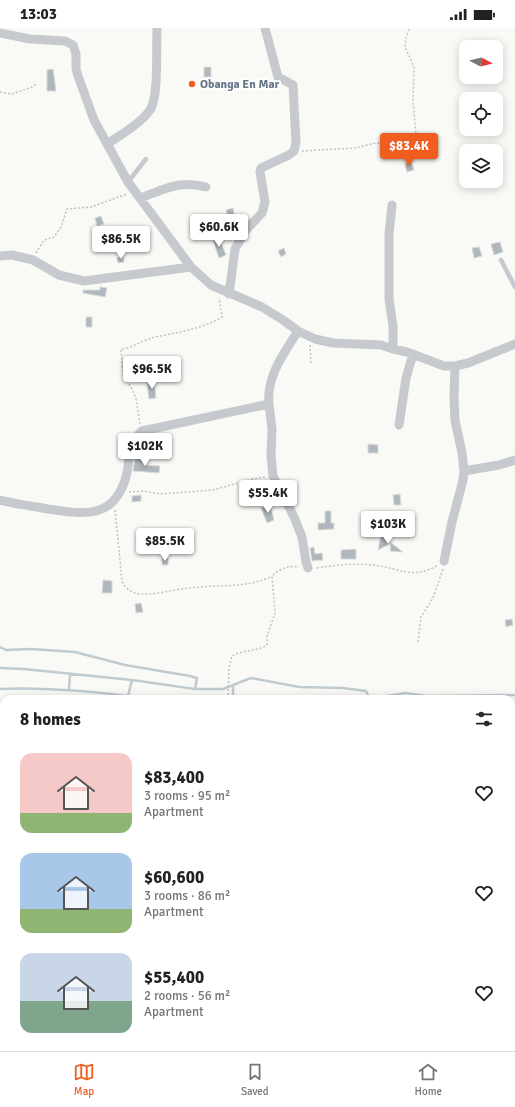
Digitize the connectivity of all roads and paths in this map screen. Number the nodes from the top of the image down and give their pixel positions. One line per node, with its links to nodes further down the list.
1 (158, 28): 7 (street)
2 (265, 28): 8 (street)
3 (410, 28): 8 (path)
4 (0, 33): 7 (street)
5 (37, 83): 6 (path)
6 (0, 92)
7 (107, 144): 10 (street)
8 (294, 151): 20 (street)
9 (146, 159): 10 (lane)
10 (128, 182): 12 (street)
11 (206, 187): 12 (street)
12 (138, 195): 15 (path); 17 (street)
13 (392, 205): 24 (street)
14 (0, 256): 15 (street)
15 (33, 260): 17 (street)
16 (500, 260): 18 (lane)
17 (191, 267): 19 (street)
18 (515, 287)
19 (220, 290): 20 (street); 30 (path)
20 (229, 294): 21 (street)
21 (298, 331): 22 (street); 28 (street)
22 (310, 337): 24 (street); 26 (path)
23 (515, 344): 27 (street)
24 (393, 349): 25 (street)
25 (413, 354): 27 (street); 29 (street)
26 (311, 364)
27 (455, 366): 32 (street)
28 (269, 404): 30 (street); 33 (street)
29 (399, 425)
30 (142, 432): 34 (street)
31 (515, 460): 32 (street)
32 (464, 471): 36 (street)
33 (273, 476): 34 (path); 37 (street)
34 (116, 497): 35 (street); 38 (path)
35 (0, 500)
36 (444, 561): 37 (path); 39 (path)
37 (308, 568): 38 (path)
38 (272, 576): 40 (path)
39 (418, 642)
40 (228, 695)

